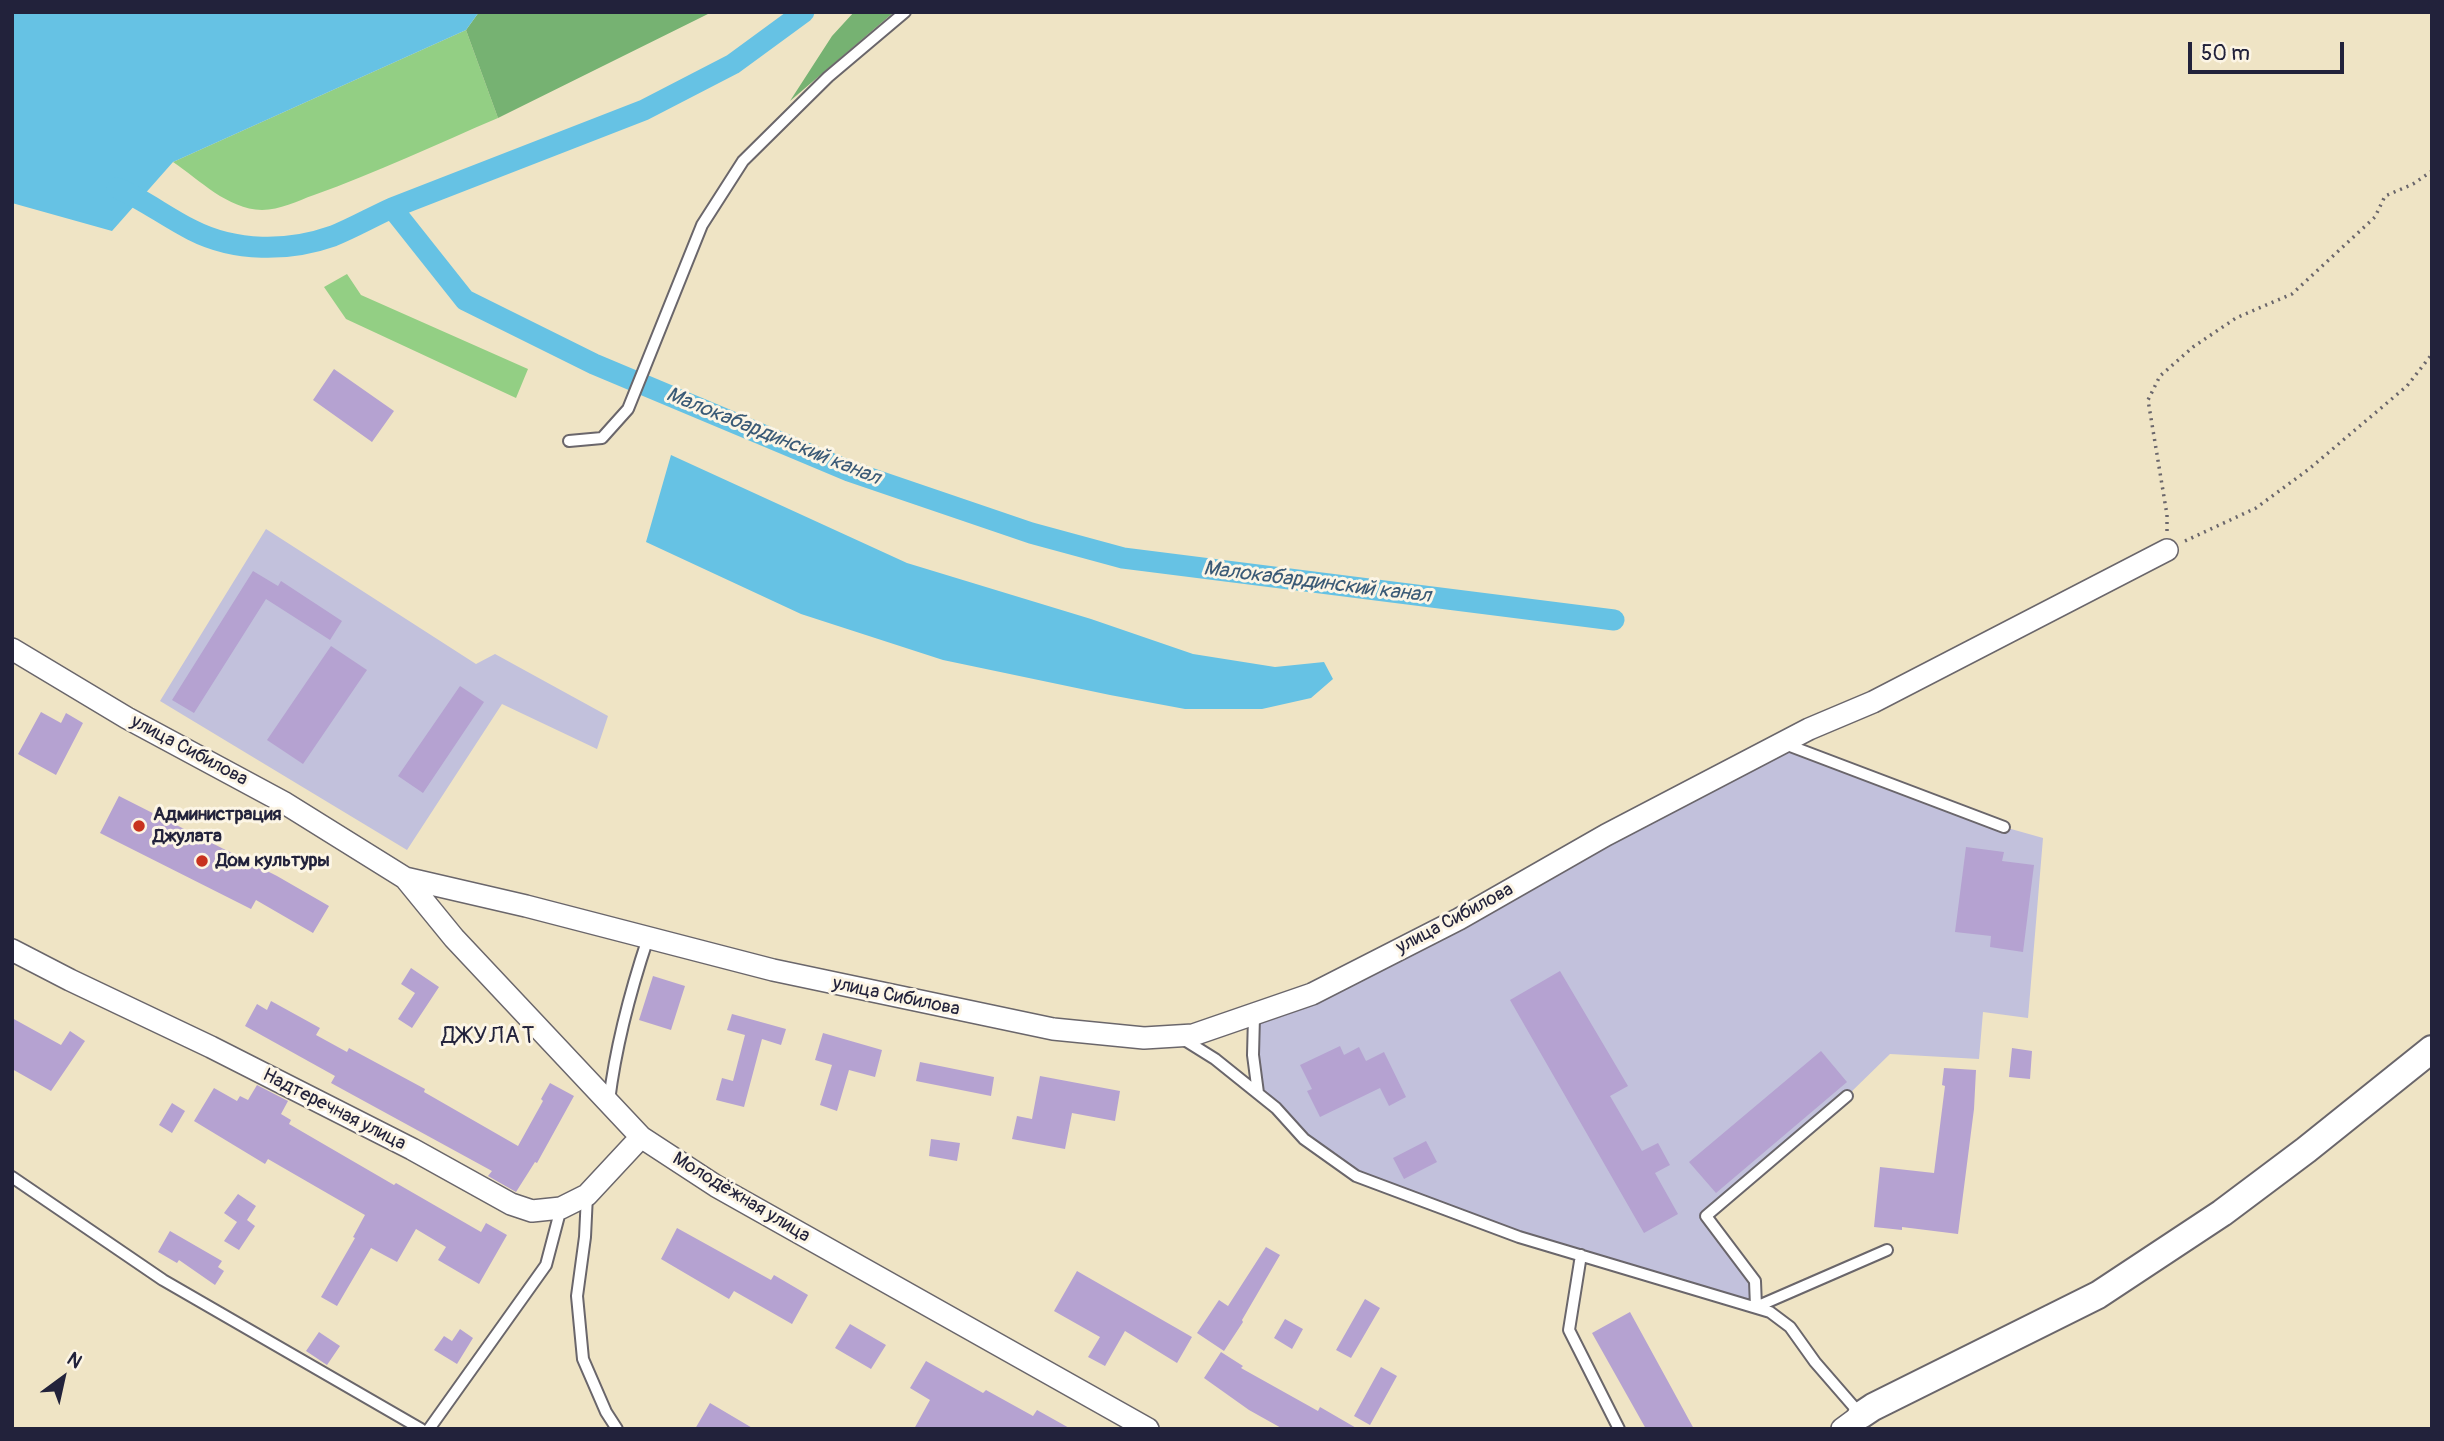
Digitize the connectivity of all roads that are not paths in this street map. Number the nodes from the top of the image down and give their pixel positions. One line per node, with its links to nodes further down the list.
1 (905, 12): 2 (lane)
2 (569, 441)
3 (2167, 550): 5 (street, улица Сибилова)
4 (12, 649): 7 (street, улица Сибилова)
5 (1782, 743): 6 (lane); 10 (street, улица Сибилова)
6 (2004, 827)
7 (405, 878): 8 (street, улица Сибилова); 15 (street, Молодёжная улица)
8 (648, 938): 11 (street, улица Сибилова); 15 (lane)
9 (12, 950): 19 (street, Надтеречная улица)
10 (1254, 1016): 11 (street, улица Сибилова); 13 (lane)
11 (1178, 1036): 13 (lane)
12 (2432, 1049): 23 (street)
13 (1258, 1093): 21 (lane)
14 (1847, 1096): 22 (lane)
15 (609, 1103): 16 (street, Молодёжная улица)
16 (641, 1138): 18 (street, Надтеречная улица); 27 (street, Молодёжная улица)
17 (12, 1177): 24 (lane)
18 (587, 1195): 19 (street, Надтеречная улица); 26 (lane)
19 (561, 1208): 25 (lane)
20 (1887, 1250): 22 (lane)
21 (1581, 1255): 22 (lane); 28 (lane)
22 (1756, 1307): 23 (lane)
23 (1852, 1422)
24 (421, 1429)
25 (429, 1429)
26 (617, 1429)
27 (1148, 1429)
28 (1619, 1429)

